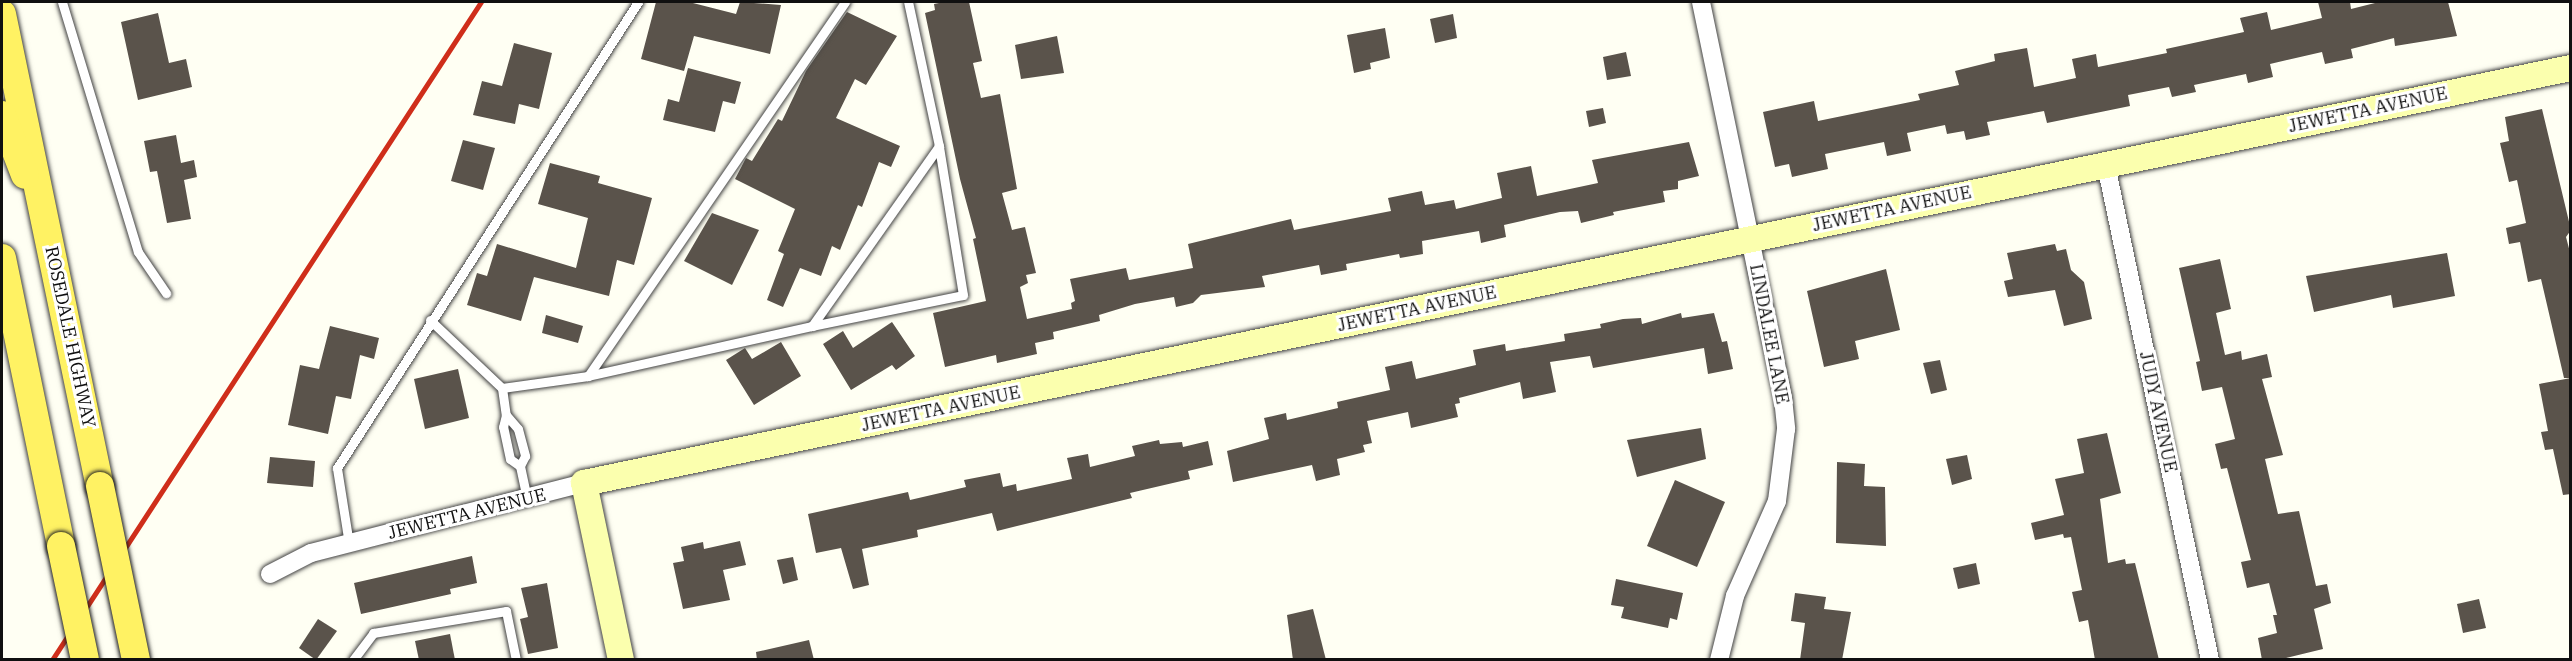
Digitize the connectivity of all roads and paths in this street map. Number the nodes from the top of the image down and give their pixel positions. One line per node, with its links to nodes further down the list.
1 (62, 2): 14 (lane)
2 (638, 2): 15 (lane)
3 (845, 2): 17 (lane)
4 (908, 2): 9 (lane)
5 (1701, 2): 12 (street, LINDALEE LANE)
6 (2, 14): 11 (main road, ROSEDALE HIGHWAY)
7 (2571, 68): 10 (street, JEWETTA AVENUE)
8 (2, 115): 11 (main road)
9 (939, 146): 16 (lane); 16 (lane)
10 (2106, 165): 12 (street, JEWETTA AVENUE); 31 (street, JUDY AVENUE)
11 (43, 205): 26 (main road, ROSEDALE HIGHWAY, bridge)
12 (1750, 239): 21 (street, JEWETTA AVENUE); 30 (street, LINDALEE LANE)
13 (2, 258): 25 (main road, bridge)
14 (165, 293)
15 (430, 320): 18 (lane); 23 (lane)
16 (812, 326): 17 (lane)
17 (588, 376): 18 (lane)
18 (502, 388): 19 (lane)
19 (507, 416): 20 (lane); 20 (lane)
20 (520, 466): 22 (lane)
21 (584, 483): 22 (street, JEWETTA AVENUE); 29 (street)
22 (527, 498): 23 (street, JEWETTA AVENUE)
23 (349, 544): 24 (street, JEWETTA AVENUE)
24 (270, 574)
25 (85, 660)
26 (136, 660)
27 (353, 660): 28 (lane)
28 (516, 660)
29 (621, 660)
30 (1719, 660)
31 (2210, 660)

